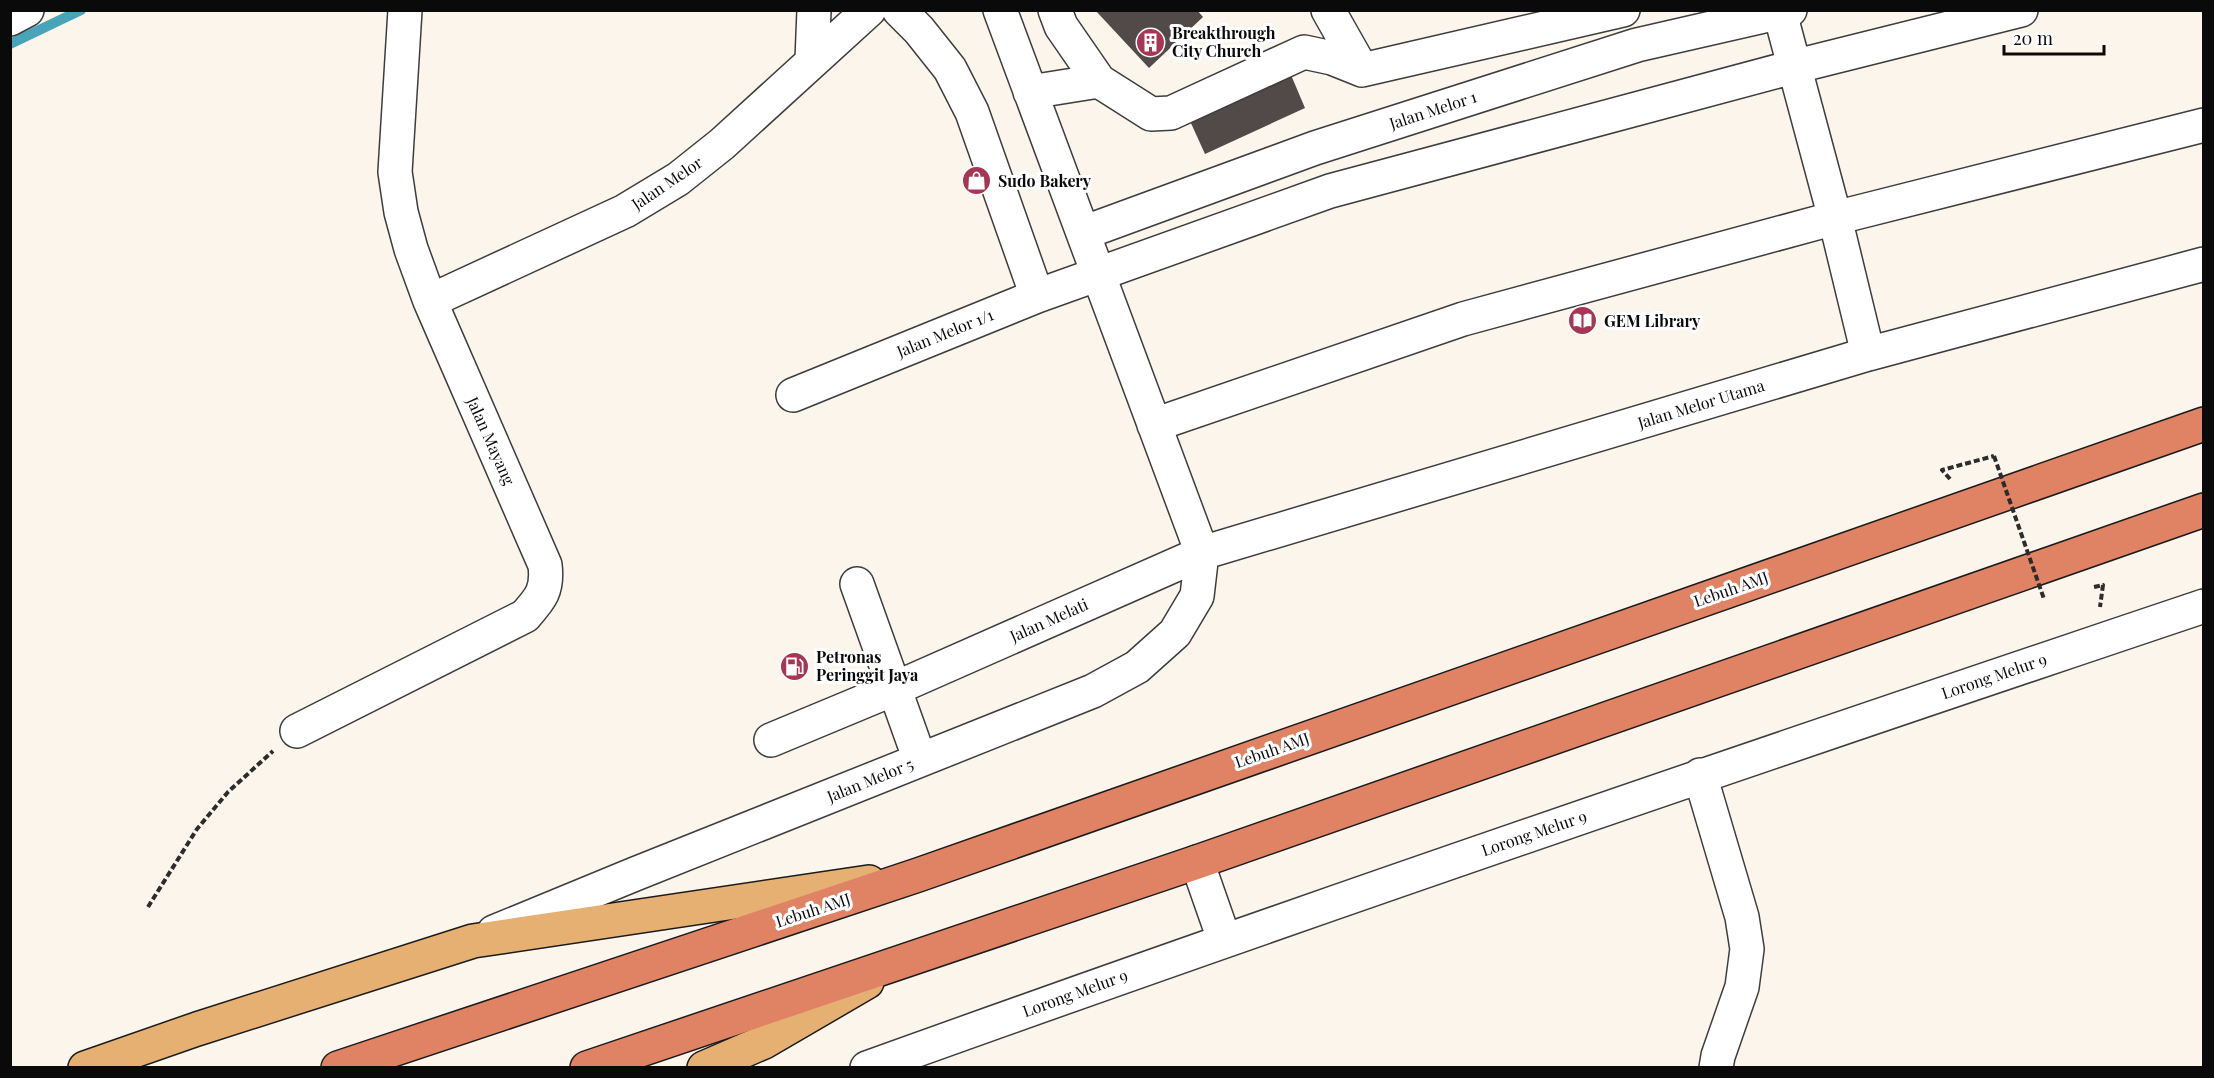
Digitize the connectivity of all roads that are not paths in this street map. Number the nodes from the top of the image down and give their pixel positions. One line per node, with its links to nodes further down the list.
1 (27, 10): 13 (street)
2 (405, 10): 26 (street, Jalan Mayang)
3 (814, 10): 15 (street)
4 (869, 10): 15 (street, Jalan Melor)
5 (899, 10): 25 (street)
6 (1000, 10): 19 (street)
7 (1054, 10): 18 (street)
8 (1328, 10): 17 (street)
9 (1623, 10): 17 (street)
10 (1628, 10): 14 (street)
11 (2021, 10): 16 (street, Jalan Melor 1/1)
12 (1785, 12): 14 (street, Jalan Melor 1); 16 (street)
13 (10, 19)
14 (1637, 45): 22 (street, Jalan Melor 1)
15 (812, 60): 26 (street, Jalan Melor)
16 (1793, 67): 21 (street); 24 (street, Jalan Melor 1/1)
17 (1362, 70): 18 (street)
18 (1099, 81): 19 (street)
19 (1030, 92): 22 (street)
20 (2204, 125): 21 (street)
21 (1835, 218): 27 (street); 30 (street)
22 (1083, 233): 24 (street)
23 (2204, 264): 27 (street, Jalan Melor Utama)
24 (1098, 274): 25 (street, Jalan Melor 1/1); 30 (street)
25 (1037, 296): 28 (street, Jalan Melor 1/1)
26 (430, 301): 36 (street, Jalan Mayang)
27 (1868, 354): 32 (street, Jalan Melor Utama)
28 (793, 395)
29 (2204, 424): 41 (highway, Lebuh AMJ)
30 (1154, 425): 32 (street)
31 (2204, 510): 40 (highway)
32 (1202, 553): 35 (street, Jalan Melati); 38 (street, Jalan Melor 5)
33 (857, 584): 35 (street)
34 (2204, 606): 39 (street, Lorong Melur 9)
35 (896, 688): 37 (street, Jalan Melati); 38 (street)
36 (297, 732)
37 (771, 740)
38 (920, 760): 43 (street, Jalan Melor 5)
39 (1700, 775): 42 (street, Lorong Melur 9); 50 (street)
40 (1197, 862): 42 (street); 44 (highway)
41 (918, 875): 43 (main road); 46 (highway, Lebuh AMJ)
42 (1224, 939): 49 (street, Lorong Melur 9)
43 (473, 941): 45 (main road)
44 (900, 963): 47 (highway); 48 (main road)
45 (86, 1068)
46 (338, 1068)
47 (587, 1068)
48 (704, 1068)
49 (867, 1068)
50 (1716, 1068)

